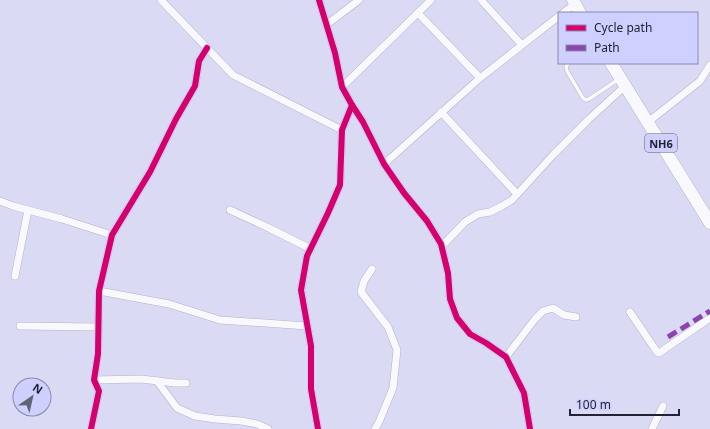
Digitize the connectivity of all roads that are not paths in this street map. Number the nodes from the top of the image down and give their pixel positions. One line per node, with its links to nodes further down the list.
1 (161, 0): 12 (street)
2 (319, 0): 10 (street)
3 (359, 0): 10 (street)
4 (430, 0): 8 (street)
5 (481, 0): 11 (street)
6 (576, 6): 7 (street)
7 (565, 12)
8 (418, 13): 16 (street); 18 (street)
9 (558, 17): 11 (street)
10 (326, 24): 18 (street)
11 (522, 45): 16 (street)
12 (207, 48): 22 (street); 29 (street)
13 (568, 64): 17 (lane)
14 (612, 64): 17 (highway, NH6)
15 (710, 65): 21 (street)
16 (480, 78): 20 (street)
17 (623, 82): 21 (highway, NH6); 24 (street)
18 (342, 87): 19 (street)
19 (352, 106): 22 (street); 23 (street)
20 (441, 112): 23 (street); 24 (street)
21 (648, 122): 28 (highway, NH6)
22 (342, 130): 31 (street)
23 (384, 164): 30 (street)
24 (517, 194): 30 (street)
25 (0, 201): 26 (street)
26 (28, 210): 29 (street); 33 (street)
27 (230, 210): 31 (street)
28 (710, 223)
29 (112, 235): 34 (street)
30 (442, 246): 41 (street)
31 (310, 249): 39 (street)
32 (372, 269): 49 (street)
33 (15, 276)
34 (99, 291): 39 (street); 40 (street)
35 (630, 312): 37 (street)
36 (576, 317): 41 (street)
37 (710, 318)
38 (20, 326): 40 (street)
39 (307, 326): 48 (street)
40 (98, 327): 42 (street)
41 (506, 357): 50 (street)
42 (94, 380): 43 (street); 46 (street)
43 (157, 381): 44 (street); 47 (street)
44 (186, 383)
45 (663, 406): 51 (street)
46 (90, 429)
47 (268, 429)
48 (318, 429)
49 (375, 429)
50 (530, 429)
51 (652, 429)

